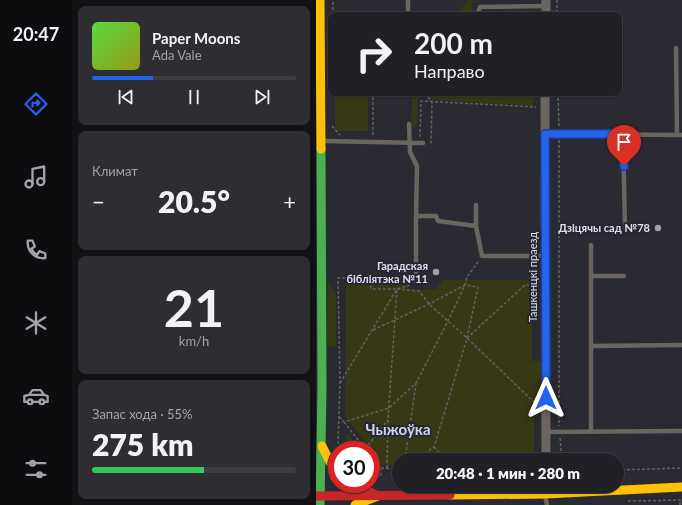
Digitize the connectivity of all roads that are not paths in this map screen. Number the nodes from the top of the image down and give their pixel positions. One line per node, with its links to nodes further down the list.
1 (320, 0): 12 (main road)
2 (408, 0): 4 (lane)
3 (546, 7): 5 (lane)
4 (408, 12)
5 (478, 12)
6 (676, 48): 11 (lane)
7 (545, 96): 9 (street, Ташкенцкі праезд)
8 (409, 124): 13 (lane)
9 (545, 134): 10 (lane); 20 (street, Ташкенцкі праезд)
10 (623, 134): 11 (lane); 18 (lane)
11 (680, 135)
12 (320, 141): 13 (lane); 29 (main road)
13 (409, 142): 14 (lane); 16 (lane)
14 (422, 143)
15 (476, 205): 17 (lane)
16 (416, 216): 17 (lane); 23 (lane)
17 (476, 226): 20 (lane)
18 (625, 229)
19 (591, 245): 21 (lane)
20 (545, 256): 28 (street, Ташкенцкі праезд)
21 (591, 276): 22 (lane); 25 (lane)
22 (624, 276)
23 (416, 282)
24 (682, 345): 25 (lane)
25 (591, 346): 26 (lane)
26 (591, 431): 27 (lane); 28 (lane)
27 (682, 431)
28 (546, 432): 30 (street, Ташкенцкі праезд)
29 (321, 444): 31 (main road); 38 (main road)
30 (546, 453)
31 (328, 458)
32 (682, 487): 33 (main road)
33 (624, 488)
34 (372, 493): 37 (main road)
35 (462, 493): 37 (main road)
36 (545, 493): 40 (lane)
37 (378, 496): 38 (main road); 39 (main road)
38 (318, 499)
39 (355, 505)
40 (547, 505)

